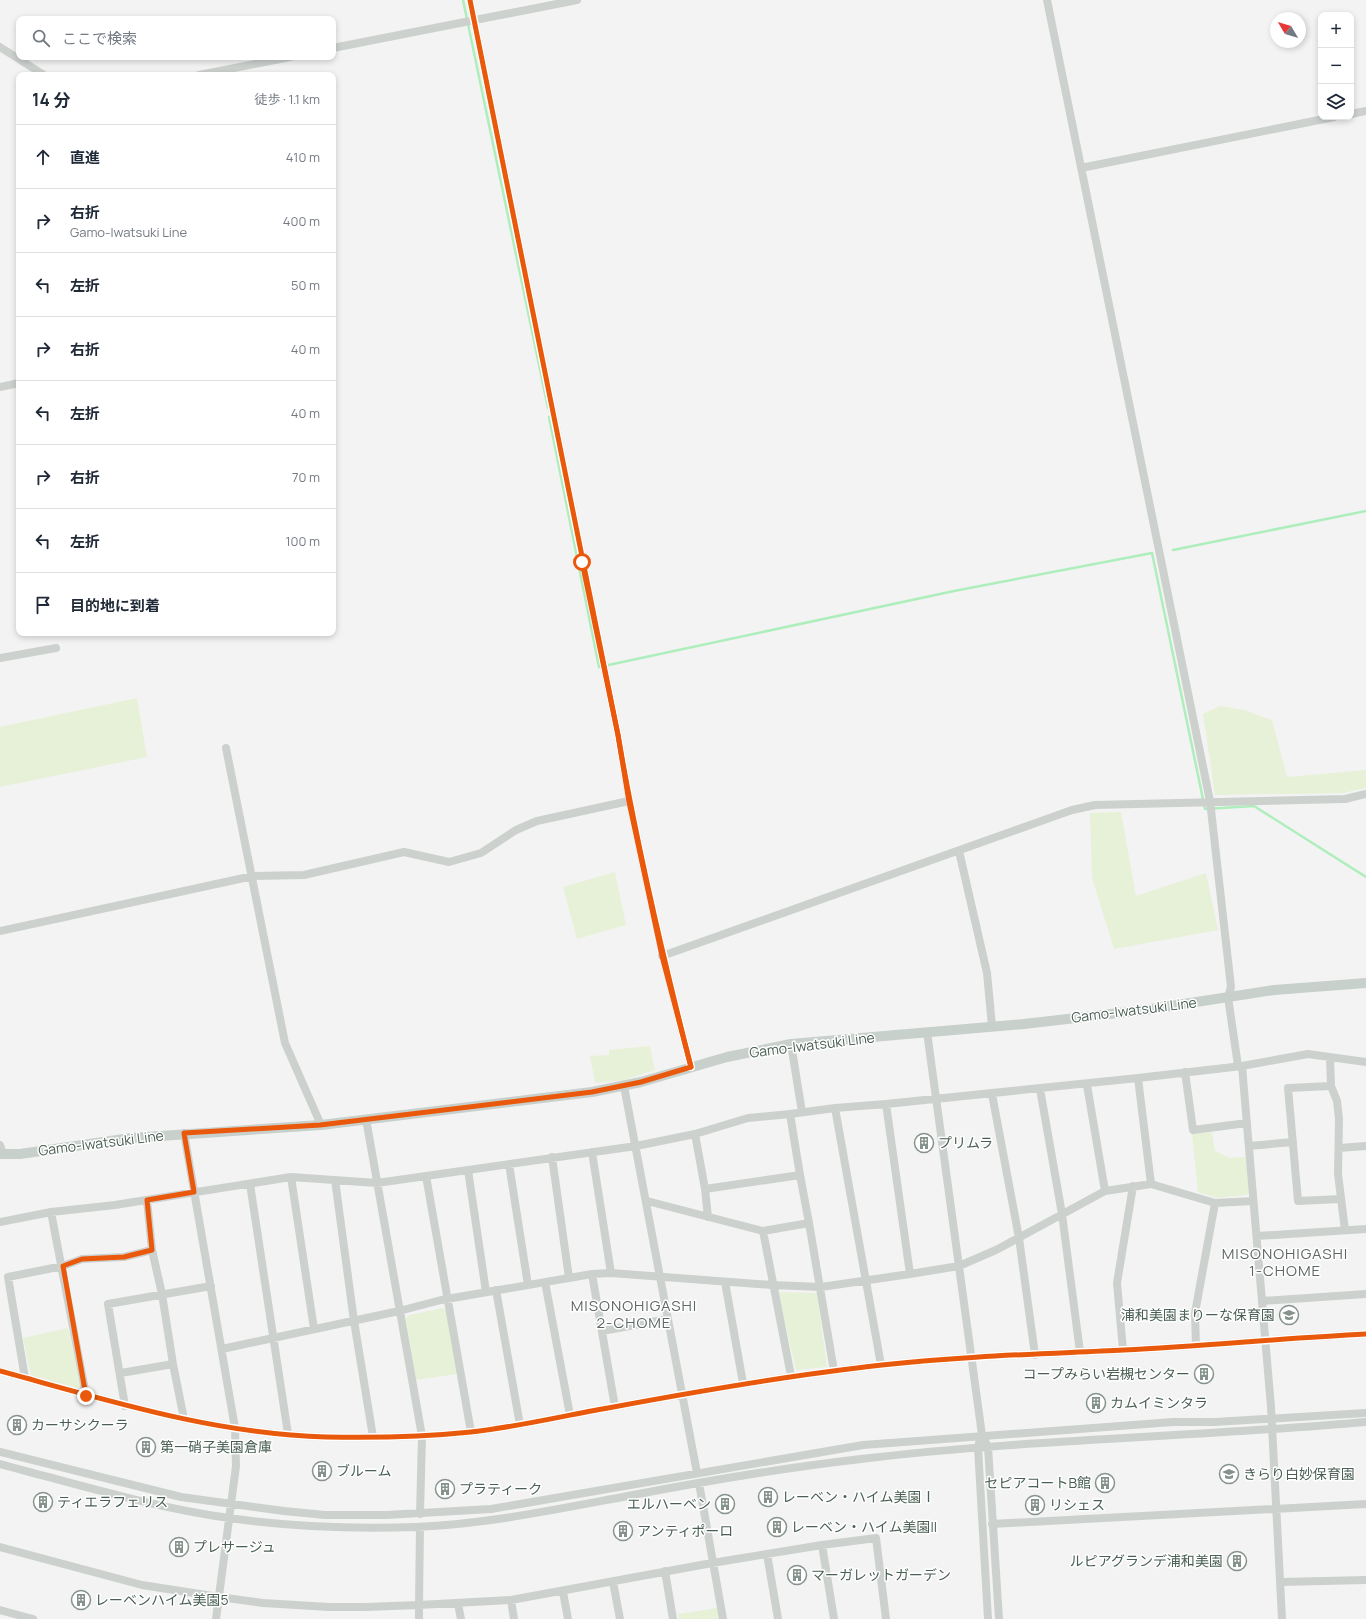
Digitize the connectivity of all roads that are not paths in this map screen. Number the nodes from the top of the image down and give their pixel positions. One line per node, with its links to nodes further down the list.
1 (470, 0): 4 (street)
2 (577, 0): 4 (street)
3 (1047, 0): 15 (street)
4 (475, 20): 6 (street); 23 (street)
5 (0, 47): 7 (street)
6 (336, 47)
7 (16, 57)
8 (20, 60): 10 (street)
9 (275, 60): 11 (street)
10 (39, 72)
11 (214, 72)
12 (1366, 111): 13 (street)
13 (1354, 113)
14 (1319, 120): 15 (street)
15 (1082, 168): 22 (street)
16 (16, 384): 17 (street)
17 (0, 387)
18 (56, 648): 19 (street)
19 (0, 658)
20 (226, 748): 25 (street)
21 (1366, 794): 22 (street)
22 (1210, 801): 24 (street); 29 (street)
23 (629, 802): 25 (street); 27 (street)
24 (958, 852): 27 (street); 30 (street)
25 (252, 876): 26 (street); 51 (street)
26 (0, 931)
27 (662, 956): 36 (street)
28 (1366, 983): 29 (main road, Gamo-Iwatsuki Line)
29 (1228, 997): 30 (main road, Gamo-Iwatsuki Line); 35 (street)
30 (992, 1026): 31 (main road, Gamo-Iwatsuki Line)
31 (927, 1032): 32 (main road, Gamo-Iwatsuki Line); 44 (street)
32 (791, 1044): 36 (main road, Gamo-Iwatsuki Line); 47 (street)
33 (1330, 1057): 34 (street); 35 (street); 41 (street)
34 (1366, 1062)
35 (1240, 1066): 37 (street); 50 (street)
36 (691, 1067): 40 (main road, Gamo-Iwatsuki Line)
37 (1186, 1072): 38 (street); 50 (street)
38 (1138, 1078): 39 (street); 70 (street)
39 (1087, 1085): 42 (street); 73 (street)
40 (624, 1086): 49 (main road, Gamo-Iwatsuki Line); 55 (street)
41 (1332, 1086): 54 (street); 58 (street)
42 (1040, 1090): 43 (street); 81 (street)
43 (992, 1094): 44 (street); 89 (street)
44 (937, 1100): 45 (street); 92 (street)
45 (886, 1104): 46 (street); 95 (street)
46 (835, 1108): 47 (street); 98 (street)
47 (802, 1112): 48 (street)
48 (790, 1114): 53 (street); 65 (street)
49 (366, 1119): 51 (main road, Gamo-Iwatsuki Line); 68 (street)
50 (1247, 1123): 56 (street)
51 (320, 1125): 52 (main road, Gamo-Iwatsuki Line)
52 (184, 1133): 59 (main road, Gamo-Iwatsuki Line); 74 (street)
53 (694, 1134): 55 (street); 72 (street)
54 (1293, 1142): 56 (street); 75 (street)
55 (636, 1146): 60 (street); 78 (street)
56 (1249, 1146): 77 (street)
57 (1366, 1146): 58 (street)
58 (1338, 1148): 75 (street)
59 (1, 1151)
60 (592, 1152): 61 (street); 93 (street)
61 (552, 1158): 62 (street); 97 (street)
62 (509, 1164): 63 (street); 101 (street)
63 (468, 1170): 64 (street); 106 (street)
64 (426, 1176): 68 (street); 109 (street)
65 (800, 1176): 72 (street); 84 (street)
66 (291, 1177): 67 (street); 69 (street); 114 (street)
67 (335, 1180): 68 (street); 113 (street)
68 (377, 1183): 111 (street)
69 (250, 1184): 74 (street); 117 (street)
70 (1151, 1184): 71 (street); 79 (street)
71 (1134, 1186): 73 (street); 121 (street)
72 (705, 1189): 82 (street)
73 (1105, 1191): 81 (street)
74 (194, 1192): 76 (street); 103 (street)
75 (1341, 1199): 86 (street)
76 (147, 1200): 80 (street); 90 (street)
77 (1253, 1200): 79 (street); 88 (street)
78 (647, 1201): 82 (street); 96 (street)
79 (1215, 1203): 119 (street)
80 (51, 1212): 83 (street); 91 (street)
81 (1062, 1214): 89 (street); 122 (street)
82 (708, 1217): 87 (street)
83 (0, 1222)
84 (809, 1223): 87 (street); 104 (street)
85 (1366, 1229): 86 (street)
86 (1345, 1230): 88 (street)
87 (763, 1231): 102 (street)
88 (1257, 1236): 110 (street)
89 (1019, 1238): 92 (street); 123 (street)
90 (152, 1250): 91 (street); 107 (street)
91 (63, 1266): 131 (street); 134 (street)
92 (959, 1266): 95 (street); 124 (street)
93 (611, 1273): 94 (street); 96 (street)
94 (592, 1274): 97 (street); 115 (street)
95 (910, 1274): 98 (street)
96 (661, 1276): 100 (street); 112 (street)
97 (569, 1278): 99 (street)
98 (866, 1280): 104 (street); 126 (street)
99 (545, 1282): 101 (street); 138 (street)
100 (725, 1282): 102 (street); 132 (street)
101 (528, 1285): 105 (street)
102 (772, 1285): 104 (street); 130 (street)
103 (211, 1286): 107 (street); 120 (street)
104 (821, 1287): 127 (street)
105 (496, 1290): 106 (street); 142 (street)
106 (486, 1292): 109 (street)
107 (162, 1294): 125 (street); 129 (street)
108 (1366, 1294): 110 (street)
109 (449, 1298): 111 (street); 145 (street)
110 (1262, 1301): 118 (street)
111 (399, 1311): 113 (street); 148 (street)
112 (668, 1318): 115 (street); 133 (street)
113 (354, 1321): 114 (street); 149 (street)
114 (314, 1328): 117 (street)
115 (602, 1331): 136 (street)
116 (1366, 1334): 118 (street)
117 (274, 1338): 120 (street); 146 (street)
118 (1266, 1339): 119 (street); 139 (street)
119 (1196, 1346): 121 (street)
120 (222, 1349): 143 (street)
121 (1123, 1350): 122 (street)
122 (1080, 1352): 123 (street)
123 (1035, 1355): 124 (street)
124 (972, 1356): 126 (street); 147 (street)
125 (173, 1364): 129 (street); 140 (street)
126 (881, 1365): 127 (street)
127 (834, 1371): 130 (street)
128 (0, 1372): 131 (street)
129 (121, 1373): 135 (street)
130 (791, 1376): 132 (street)
131 (25, 1378): 134 (street)
132 (744, 1383): 133 (street)
133 (682, 1395): 136 (street); 154 (street)
134 (86, 1396): 135 (street)
135 (125, 1406): 140 (street)
136 (615, 1407): 138 (street)
137 (1366, 1413): 139 (street)
138 (570, 1415): 142 (street)
139 (1272, 1418): 144 (street); 147 (street)
140 (184, 1419): 143 (street)
141 (1366, 1422): 144 (street)
142 (520, 1425): 145 (street)
143 (235, 1428): 146 (street); 157 (street)
144 (1273, 1430): 150 (street); 158 (street)
145 (471, 1432): 148 (street)
146 (288, 1434): 149 (street)
147 (982, 1435): 150 (street); 151 (street); 154 (street)
148 (422, 1436): 149 (street); 159 (street)
149 (373, 1437)
150 (988, 1447): 151 (street); 161 (street)
151 (978, 1448): 155 (street); 189 (street)
152 (0, 1452): 157 (street)
153 (0, 1464): 160 (street)
154 (697, 1473): 159 (street)
155 (699, 1484): 162 (street); 166 (street)
156 (1366, 1504): 158 (street)
157 (232, 1505): 159 (street); 160 (street)
158 (1277, 1508): 161 (street); 170 (street)
159 (420, 1514)
160 (230, 1518): 162 (street); 172 (street)
161 (992, 1524): 190 (street)
162 (420, 1527): 175 (street)
163 (822, 1544): 165 (street); 187 (street); 188 (street)
164 (0, 1547): 172 (street)
165 (767, 1554): 166 (street); 186 (street)
166 (712, 1563): 167 (street); 185 (street)
167 (666, 1571): 169 (street); 184 (street)
168 (1366, 1580): 170 (street)
169 (613, 1582): 171 (street); 183 (street)
170 (1281, 1582): 191 (street)
171 (564, 1592): 173 (street); 182 (street)
172 (219, 1597): 175 (street); 178 (street)
173 (511, 1600): 174 (street); 181 (street)
174 (458, 1604): 175 (street); 180 (street)
175 (419, 1605): 179 (street)
176 (0, 1610): 177 (street)
177 (33, 1619)
178 (216, 1619)
179 (419, 1619)
180 (461, 1619)
181 (514, 1619)
182 (568, 1619)
183 (620, 1619)
184 (673, 1619)
185 (723, 1619)
186 (778, 1619)
187 (834, 1619)
188 (886, 1619)
189 (988, 1619)
190 (999, 1619)
191 (1282, 1619)

